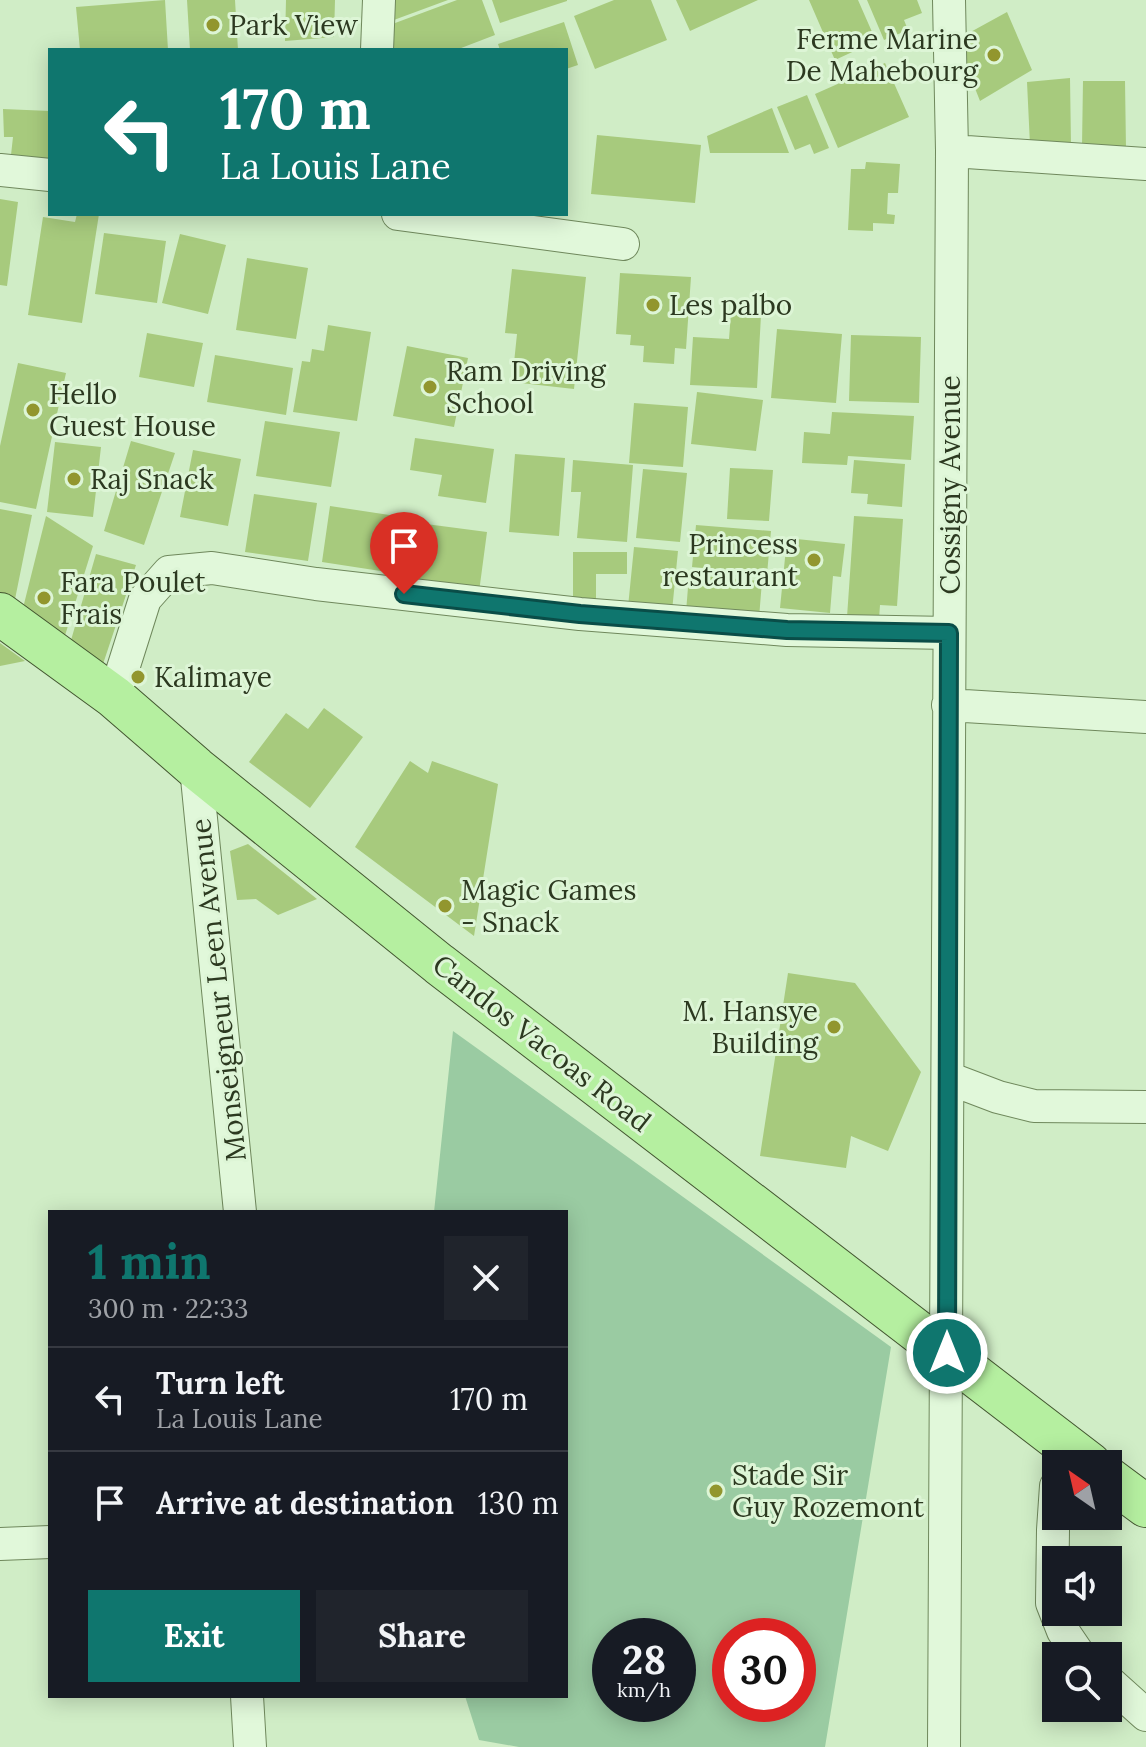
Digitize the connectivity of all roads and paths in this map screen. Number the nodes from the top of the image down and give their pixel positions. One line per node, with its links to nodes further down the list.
1 (379, 0): 3 (street)
2 (949, 0): 4 (street, Cossigny Avenue)
3 (377, 48)
4 (952, 151): 5 (street); 11 (street, Cossigny Avenue)
5 (1146, 164)
6 (0, 170): 7 (street)
7 (48, 175)
8 (413, 216): 9 (street)
9 (623, 244)
10 (0, 614): 12 (main road, Candos Vacoas Road)
11 (949, 633): 12 (street); 13 (street, Cossigny Avenue)
12 (114, 697): 15 (main road, Candos Vacoas Road)
13 (948, 705): 14 (street); 16 (street, Cossigny Avenue)
14 (1146, 717)
15 (196, 768): 18 (street, Monseigneur Leen Avenue); 19 (main road, Candos Vacoas Road)
16 (948, 1078): 17 (street); 19 (street, Cossigny Avenue)
17 (1146, 1107)
18 (240, 1210)
19 (947, 1353): 20 (main road, Candos Vacoas Road); 31 (street, Cossigny Avenue)
20 (1062, 1450)
21 (1122, 1488): 22 (main road)
22 (1146, 1506)
23 (1053, 1530): 26 (street)
24 (48, 1542): 25 (street)
25 (0, 1544)
26 (1070, 1642)
27 (1122, 1694): 29 (street)
28 (247, 1698): 30 (street)
29 (1146, 1715)
30 (250, 1747)
31 (944, 1747)

